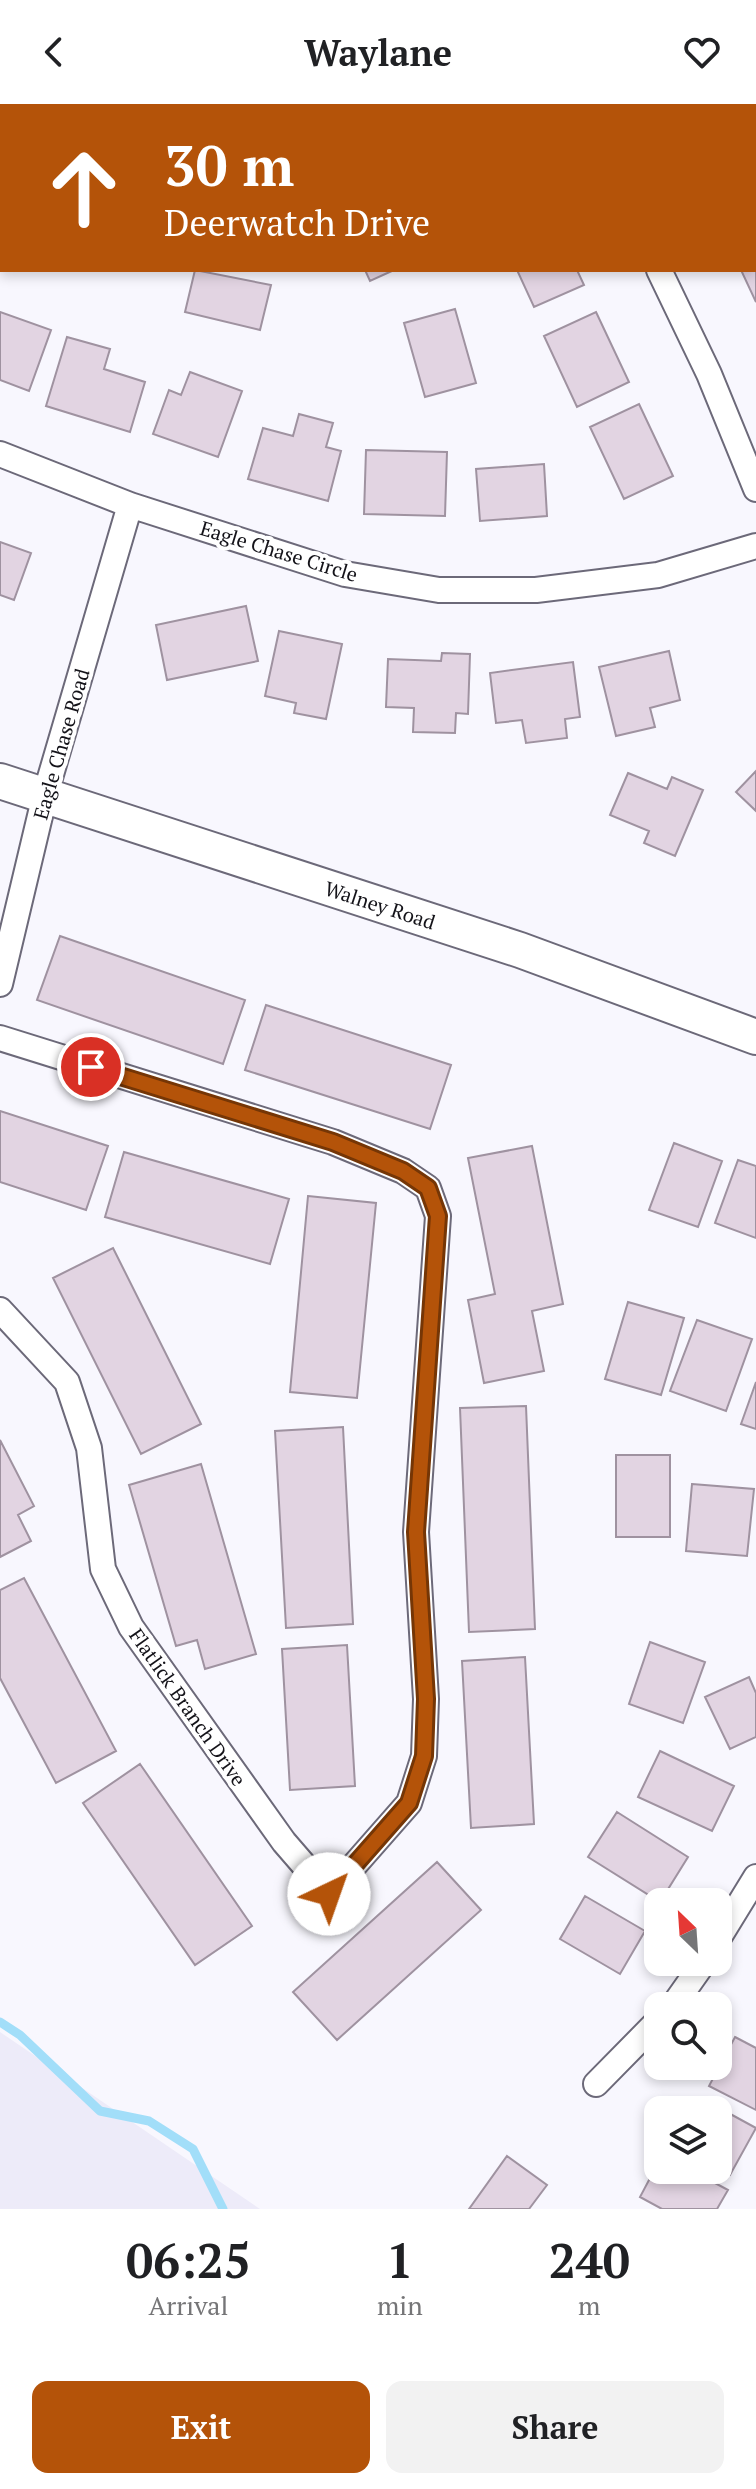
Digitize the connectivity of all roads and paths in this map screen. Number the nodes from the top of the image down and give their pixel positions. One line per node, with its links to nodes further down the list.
1 (660, 272): 3 (street)
2 (0, 454): 4 (street, Eagle Chase Circle)
3 (756, 489)
4 (130, 505): 5 (street, Eagle Chase Circle); 7 (street, Eagle Chase Road)
5 (756, 546)
6 (0, 781): 7 (main road, Walney Road)
7 (45, 795): 8 (street, Eagle Chase Road); 9 (main road, Walney Road)
8 (0, 984)
9 (756, 1037)
10 (0, 1038): 11 (street, Flatlick Branch Drive)
11 (0, 1310)
12 (756, 1877): 13 (street)
13 (732, 1916)
14 (644, 2035): 15 (street)
15 (596, 2084)

